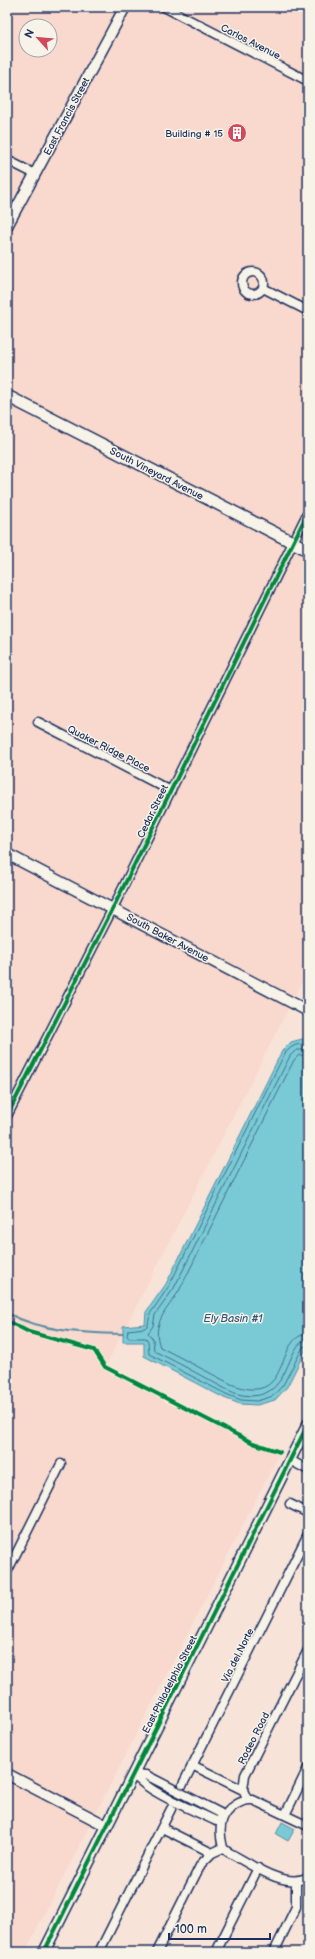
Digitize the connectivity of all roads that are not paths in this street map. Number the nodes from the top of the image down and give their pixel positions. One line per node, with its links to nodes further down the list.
1 (125, 7): 5 (street, East Francis Street)
2 (164, 7): 3 (street, Carlos Avenue)
3 (308, 81)
4 (7, 160): 5 (street)
5 (35, 174): 6 (street, East Francis Street)
6 (7, 226)
7 (263, 288): 8 (street)
8 (308, 311)
9 (7, 396): 11 (main road, South Vineyard Avenue)
10 (308, 512): 11 (street, Cedar Street)
11 (293, 542): 12 (main road, South Vineyard Avenue); 14 (street, Cedar Street)
12 (308, 550)
13 (38, 722): 14 (street, Quaker Ridge Place)
14 (171, 790): 16 (street, Cedar Street)
15 (7, 854): 16 (street, South Baker Avenue)
16 (113, 908): 17 (street, South Baker Avenue); 18 (street, Cedar Street)
17 (308, 1011)
18 (7, 1116)
19 (308, 1424): 20 (street, East Philadelphia Street)
20 (290, 1460): 22 (street); 31 (street, East Philadelphia Street)
21 (62, 1464): 26 (street)
22 (308, 1470)
23 (290, 1504): 24 (street)
24 (308, 1513)
25 (308, 1534): 28 (street, Via del Norte)
26 (7, 1572)
27 (308, 1650): 33 (street, Rodeo Road)
28 (192, 1765): 32 (street, Via del Norte); 33 (street)
29 (308, 1768): 36 (street)
30 (7, 1774): 38 (street)
31 (133, 1774): 37 (street); 38 (street, East Philadelphia Street)
32 (183, 1784)
33 (243, 1790): 34 (street)
34 (247, 1799): 36 (street); 37 (street)
35 (171, 1809): 40 (street)
36 (285, 1815): 39 (street)
37 (222, 1819): 41 (street)
38 (107, 1826): 46 (street, East Philadelphia Street)
39 (308, 1826)
40 (162, 1828): 42 (street); 47 (street)
41 (223, 1848): 42 (street); 43 (street)
42 (212, 1853): 48 (street)
43 (258, 1868): 45 (street); 49 (street)
44 (308, 1877): 45 (street)
45 (296, 1882): 50 (street)
46 (44, 1952)
47 (99, 1952)
48 (157, 1952)
49 (216, 1952)
50 (274, 1952)

